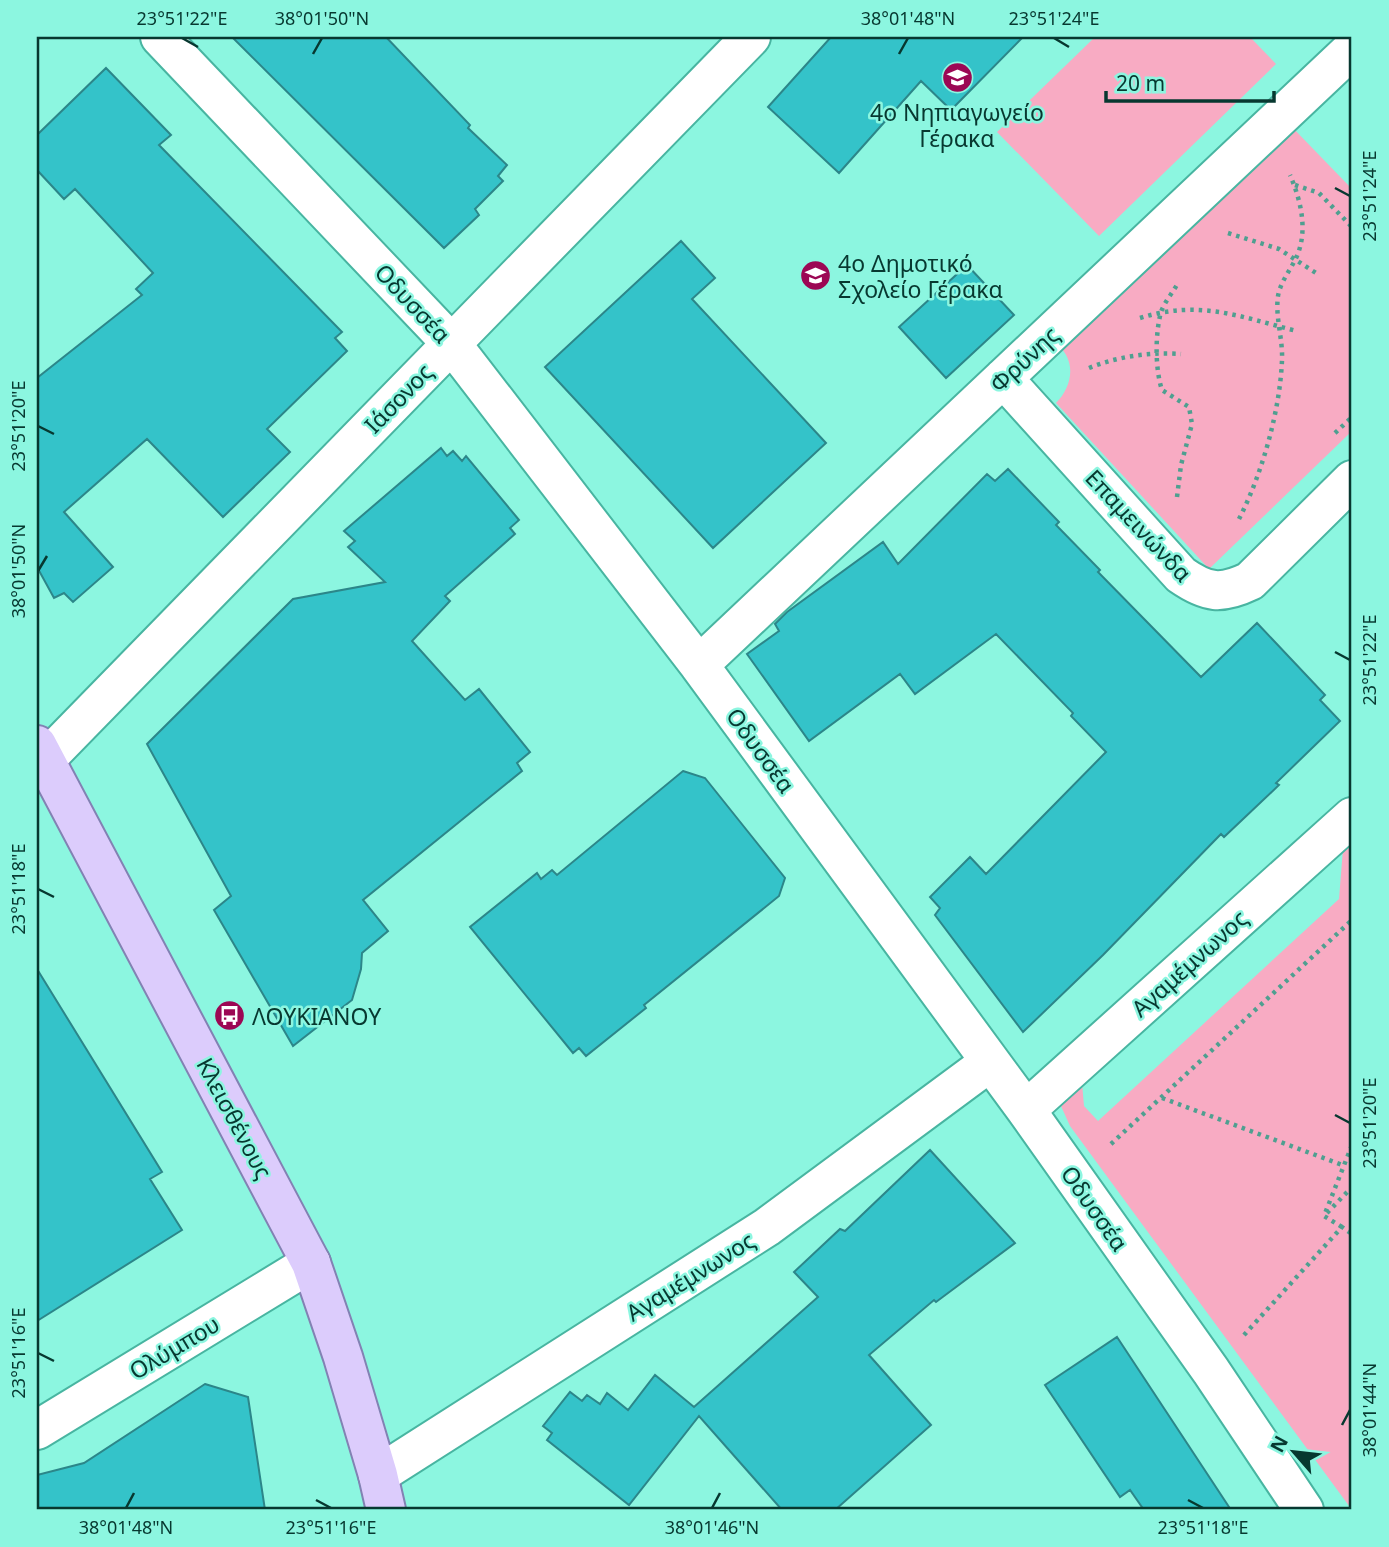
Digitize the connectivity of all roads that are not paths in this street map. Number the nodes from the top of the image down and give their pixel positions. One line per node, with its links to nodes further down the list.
1 (160, 37): 4 (street, Οδυσσέα)
2 (751, 37): 4 (street, Ιάσονος)
3 (1344, 49): 5 (street, Φρύνης)
4 (452, 343): 7 (street, Οδυσσέα); 8 (street, Ιάσονος)
5 (1003, 379): 6 (street, Επαμεινώνδα); 7 (street, Φρύνης)
6 (1352, 480)
7 (699, 666): 10 (street, Οδυσσέα)
8 (41, 752): 12 (main road, Κλεισθένους)
9 (1352, 817): 11 (street, Αγαμέμνωνος)
10 (990, 1062): 11 (street, Οδυσσέα); 14 (street, Αγαμέμνωνος)
11 (1026, 1110): 15 (street, Οδυσσέα)
12 (312, 1263): 13 (street, Ολύμπου); 14 (main road, Κλεισθένους)
13 (37, 1430)
14 (382, 1492)
15 (1304, 1510)

